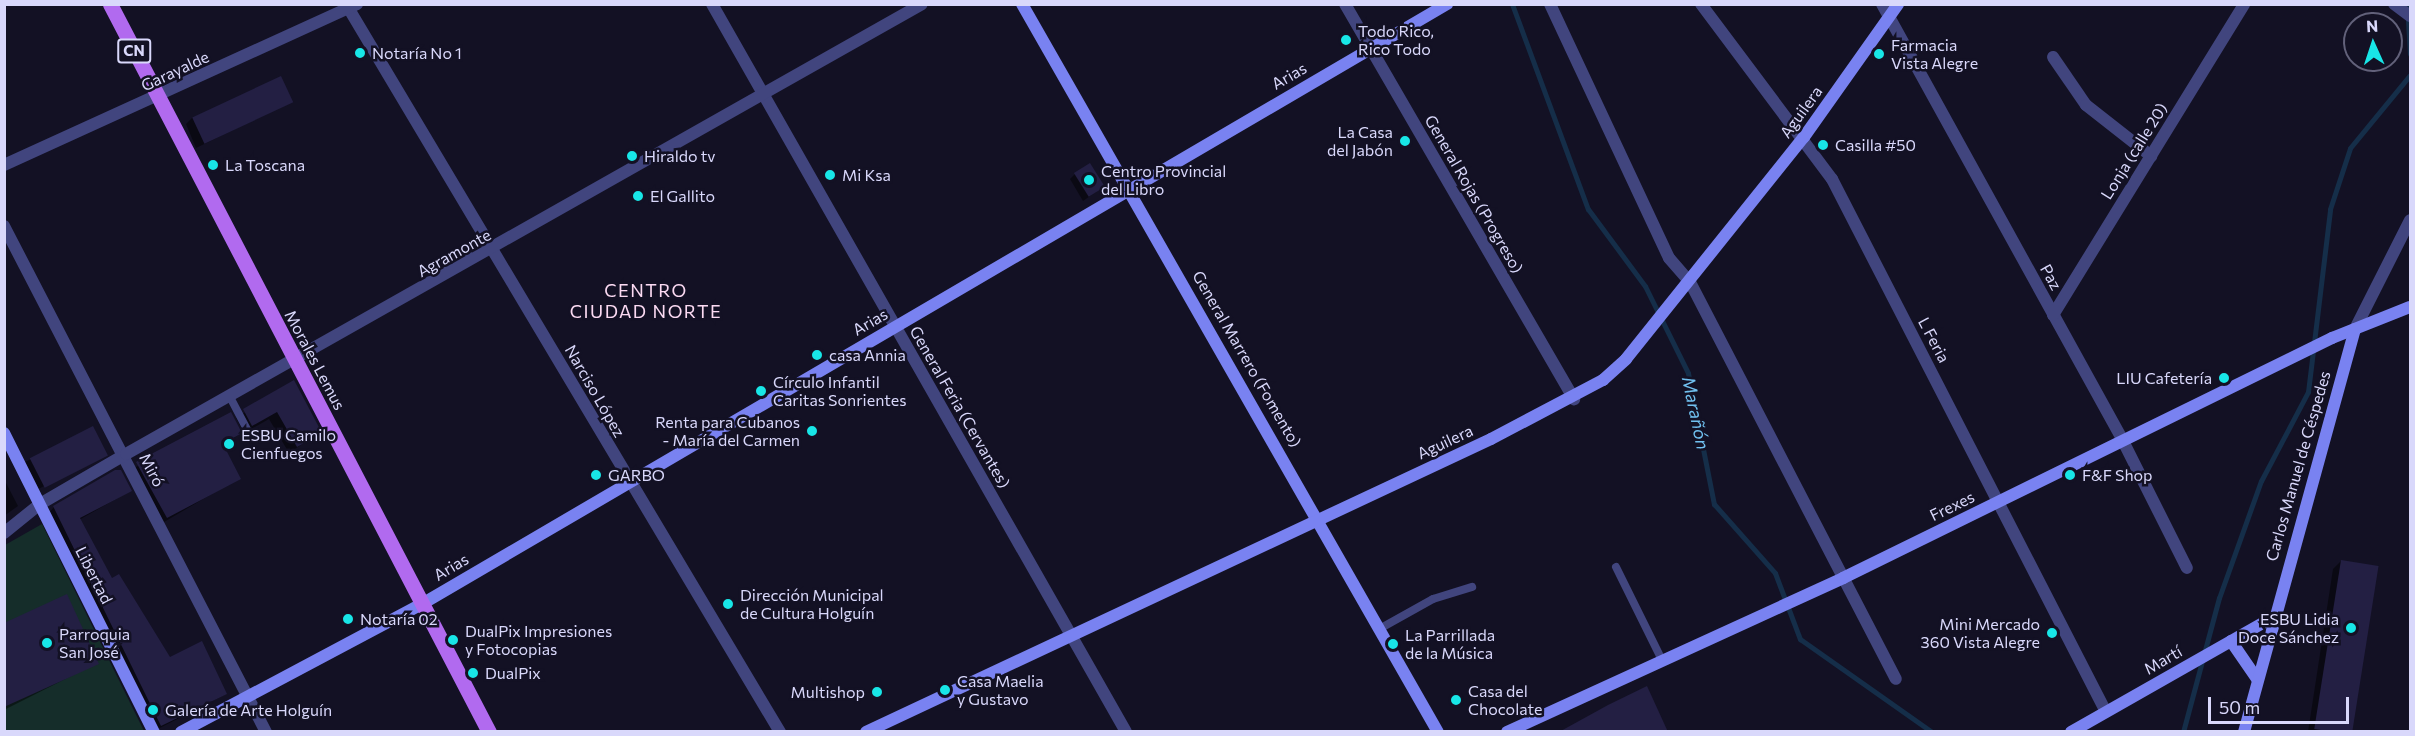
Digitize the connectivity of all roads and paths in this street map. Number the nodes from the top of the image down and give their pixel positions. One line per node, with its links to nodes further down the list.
1 (110, 4): 19 (main road, Morales Lemus / CN)
2 (712, 4): 18 (street, General Feria (Cervantes))
3 (921, 4): 18 (street, Agramonte)
4 (1022, 4): 23 (street, General Marrero (Fomento))
5 (1346, 4): 16 (street, General Rojas (Progreso))
6 (1447, 4): 16 (street, Arias)
7 (1550, 4): 27 (street)
8 (1701, 4): 20 (street, L Feria)
9 (1882, 4): 15 (street, Paz)
10 (1898, 4): 15 (street, Aguilera)
11 (2244, 4): 21 (street, Lonja (calle 20))
12 (2395, 5): 14 (street)
13 (350, 6): 19 (street, Garayalde); 26 (street, Narciso López)
14 (2410, 16)
15 (1890, 18): 20 (street, Aguilera); 29 (street, Paz)
16 (1370, 48): 23 (street, Arias); 34 (street, General Rojas (Progreso))
17 (2053, 57): 21 (street)
18 (762, 93): 26 (street, Agramonte); 30 (street, General Feria (Cervantes))
19 (158, 97): 22 (street, Garayalde); 32 (main road, Morales Lemus / CN)
20 (1804, 136): 27 (street, Aguilera); 40 (street, L Feria)
21 (2151, 156): 29 (street, Lonja (calle 20))
22 (4, 165)
23 (1131, 188): 30 (street, Arias); 42 (street, General Marrero (Fomento))
24 (2410, 220): 31 (street, Carlos Manuel de Céspedes)
25 (4, 226): 38 (street, Miró)
26 (495, 249): 32 (street, Agramonte); 39 (street, Narciso López)
27 (1690, 282): 34 (street, Aguilera); 46 (street)
28 (2410, 307): 31 (street, Frexes)
29 (2053, 315): 37 (street, Paz)
30 (896, 327): 39 (street, Arias); 51 (street, General Feria (Cervantes))
31 (2355, 329): 37 (street, Frexes); 49 (street, Carlos Manuel de Céspedes)
32 (295, 361): 33 (street, Agramonte); 48 (main road, Morales Lemus / CN)
33 (230, 397): 36 (lane); 38 (street, Agramonte)
34 (1574, 399): 42 (street, Aguilera)
35 (4, 433): 41 (street, Libertad)
36 (250, 435)
37 (2123, 441): 40 (street, Frexes); 45 (street, Paz)
38 (126, 454): 41 (street, Agramonte); 56 (street, Miró)
39 (629, 481): 48 (street, Arias); 62 (street, Narciso López)
40 (2000, 501): 46 (street, Frexes); 57 (street, L Feria)
41 (40, 504): 43 (street, Agramonte); 58 (street, Libertad)
42 (1319, 519): 50 (street, General Marrero (Fomento)); 51 (street, Aguilera)
43 (4, 532)
44 (1616, 567): 53 (lane)
45 (2187, 568)
46 (1843, 578): 53 (street, Frexes); 54 (street)
47 (1472, 586): 50 (lane)
48 (422, 604): 56 (street, Arias); 61 (main road, Morales Lemus / CN)
49 (2272, 618): 52 (street, Martí); 55 (street, Carlos Manuel de Céspedes)
50 (1381, 628): 65 (street, General Marrero (Fomento))
51 (1073, 636): 63 (street, Aguilera); 64 (street, General Feria (Cervantes))
52 (2228, 643): 55 (street); 57 (street, Martí)
53 (1662, 660): 66 (street, Frexes)
54 (1896, 679)
55 (2257, 679): 68 (street, Carlos Manuel de Céspedes)
56 (248, 696): 59 (street, Arias); 60 (street, Miró)
57 (2106, 712): 67 (street, Martí)
58 (154, 732)
59 (181, 732)
60 (267, 732)
61 (489, 732)
62 (780, 732)
63 (866, 732)
64 (1126, 732)
65 (1438, 732)
66 (1507, 732)
67 (2071, 732)
68 (2244, 732)

